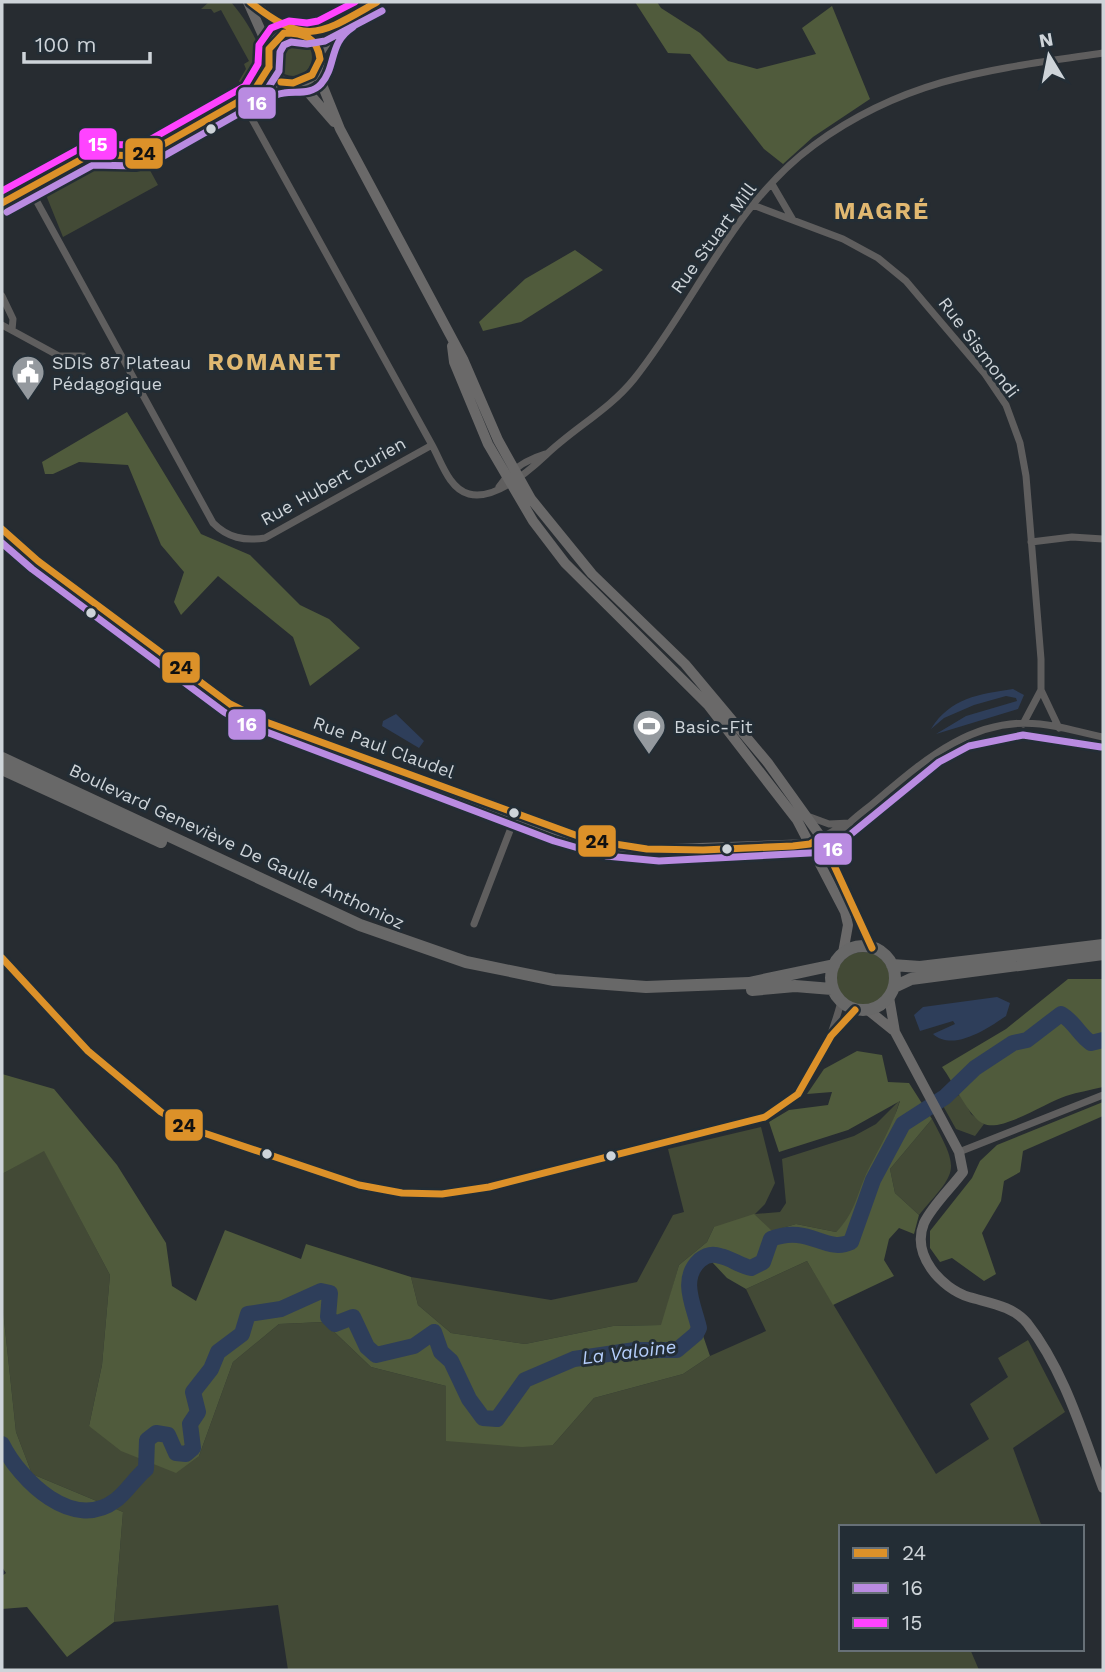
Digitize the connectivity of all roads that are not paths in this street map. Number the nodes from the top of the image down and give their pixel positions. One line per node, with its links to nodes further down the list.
1 (249, 2): 4 (main road); 6 (main road)
2 (377, 2): 3 (main road)
3 (338, 23): 5 (main road); 7 (main road)
4 (290, 32): 5 (main road); 6 (main road)
5 (307, 34): 7 (main road)
6 (270, 49): 9 (main road)
7 (320, 52): 10 (main road)
8 (1103, 52): 16 (street, Rue Stuart Mill)
9 (269, 67): 11 (main road); 13 (street)
10 (317, 72): 12 (main road); 15 (main road)
11 (282, 82): 12 (main road); 13 (street)
12 (300, 83): 15 (main road)
13 (252, 94): 14 (street)
14 (242, 101): 17 (street); 25 (street, Rue Hubert Curien)
15 (340, 129): 26 (main road)
16 (772, 184): 19 (street, Rue Stuart Mill); 20 (street)
17 (30, 189): 18 (street); 25 (street, Rue Hubert Curien)
18 (2, 203)
19 (753, 205): 20 (street, Rue Sismondi); 26 (street, Rue Stuart Mill)
20 (793, 221): 29 (street, Rue Sismondi)
21 (2, 296): 23 (street)
22 (2, 325): 23 (street)
23 (12, 330): 24 (street)
24 (82, 356)
25 (432, 444): 26 (street, Rue Hubert Curien)
26 (509, 480): 36 (main road); 41 (main road)
27 (2, 529): 37 (main road, Rue Paul Claudel)
28 (1103, 539): 29 (street)
29 (1031, 542): 30 (street, Rue Sismondi)
30 (1041, 690): 31 (street); 32 (street, Rue Sismondi)
31 (1023, 724): 32 (street); 38 (street)
32 (1059, 728): 33 (street)
33 (1103, 737)
34 (2, 758): 49 (main road, Boulevard Geneviève De Gaulle Anthonioz)
35 (2, 769): 51 (main road, Boulevard Geneviève De Gaulle Anthonioz)
36 (804, 814): 38 (street); 40 (main road)
37 (516, 815): 41 (main road, Rue Paul Claudel); 43 (street)
38 (850, 823): 39 (street); 40 (street)
39 (839, 835): 40 (street); 42 (street)
40 (822, 840): 41 (street); 42 (main road)
41 (810, 844): 46 (main road)
42 (838, 873): 45 (main road)
43 (474, 924)
44 (1103, 945): 50 (main road)
45 (872, 948): 46 (main road); 50 (main road)
46 (843, 953): 49 (main road)
47 (1103, 954): 52 (main road)
48 (2, 957): 57 (street)
49 (834, 965): 51 (main road)
50 (892, 965): 52 (main road)
51 (832, 989): 53 (main road)
52 (892, 992): 55 (main road); 56 (main road)
53 (841, 1002): 54 (main road); 57 (street)
54 (855, 1010): 55 (main road); 57 (street)
55 (869, 1010): 56 (main road)
56 (895, 1032): 59 (main road)
57 (831, 1036)
58 (1103, 1096): 59 (street)
59 (959, 1152): 60 (main road)
60 (1103, 1488)

